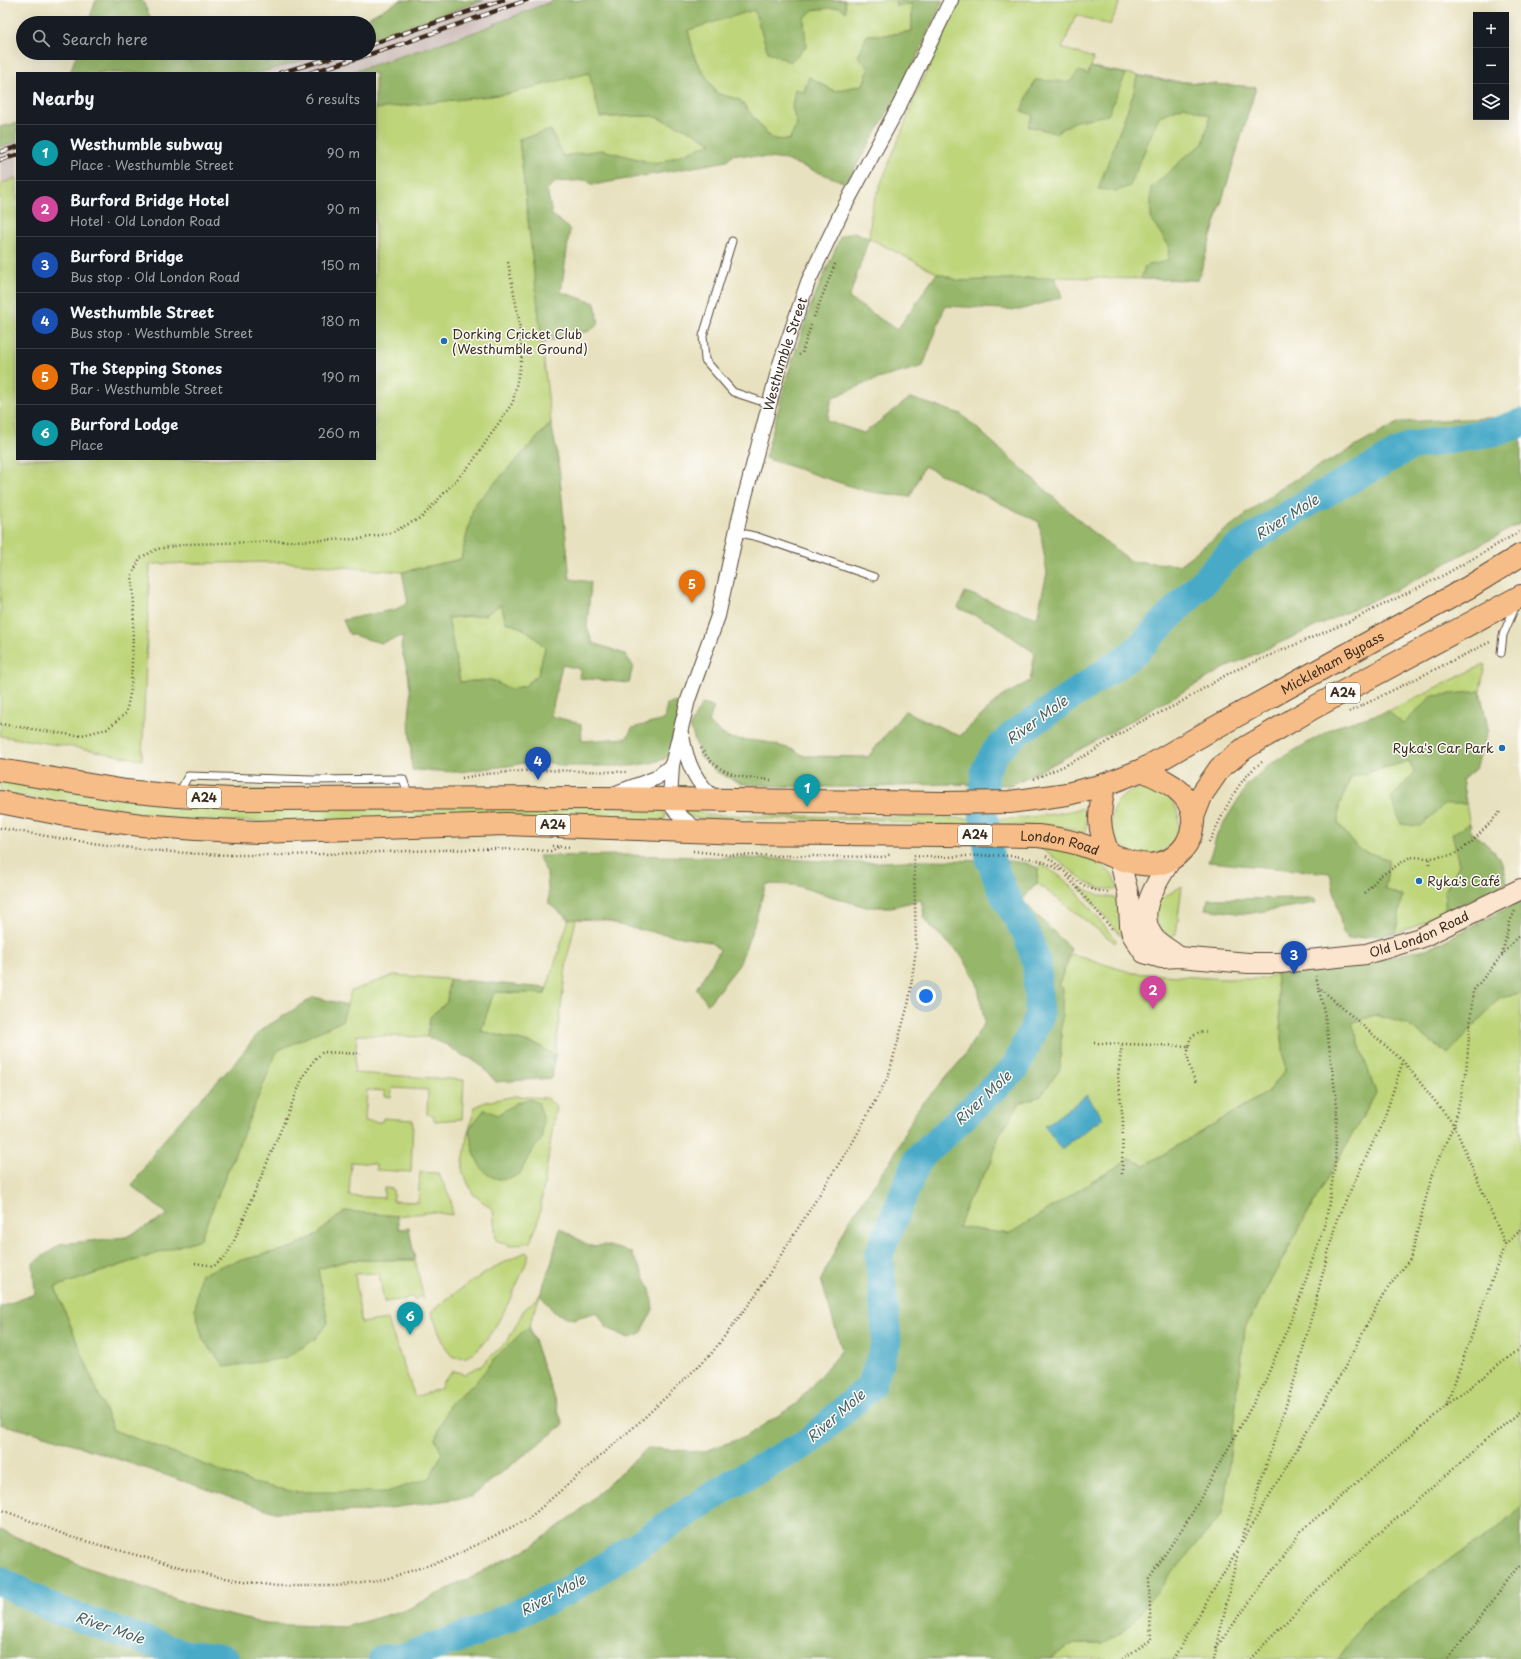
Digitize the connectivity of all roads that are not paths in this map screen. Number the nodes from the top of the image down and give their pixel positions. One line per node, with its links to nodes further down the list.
1 (951, 0): 3 (street, Westhumble Street)
2 (732, 241): 3 (lane)
3 (769, 404): 4 (street, Westhumble Street)
4 (737, 532): 6 (lane); 9 (street, Westhumble Street)
5 (1521, 554): 12 (highway, Mickleham Bypass / A24)
6 (874, 576)
7 (1520, 596): 8 (lane); 18 (highway, A24)
8 (1501, 653)
9 (681, 732): 10 (street, Westhumble Street); 16 (street, Westhumble Street)
10 (672, 765): 14 (street); 15 (street, Westhumble Street)
11 (0, 770): 14 (highway, A24)
12 (1142, 770): 13 (highway); 18 (highway)
13 (1104, 785): 16 (highway, A24); 20 (highway)
14 (604, 798): 15 (highway, A24)
15 (670, 800): 16 (highway, A24); 19 (street)
16 (717, 800)
17 (0, 802): 19 (highway, A24)
18 (1193, 817): 21 (highway)
19 (694, 841): 20 (highway, London Road / A24)
20 (1114, 856): 21 (highway); 23 (main road)
21 (1170, 861): 23 (main road)
22 (1521, 890): 23 (main road, Old London Road)
23 (1179, 957)

